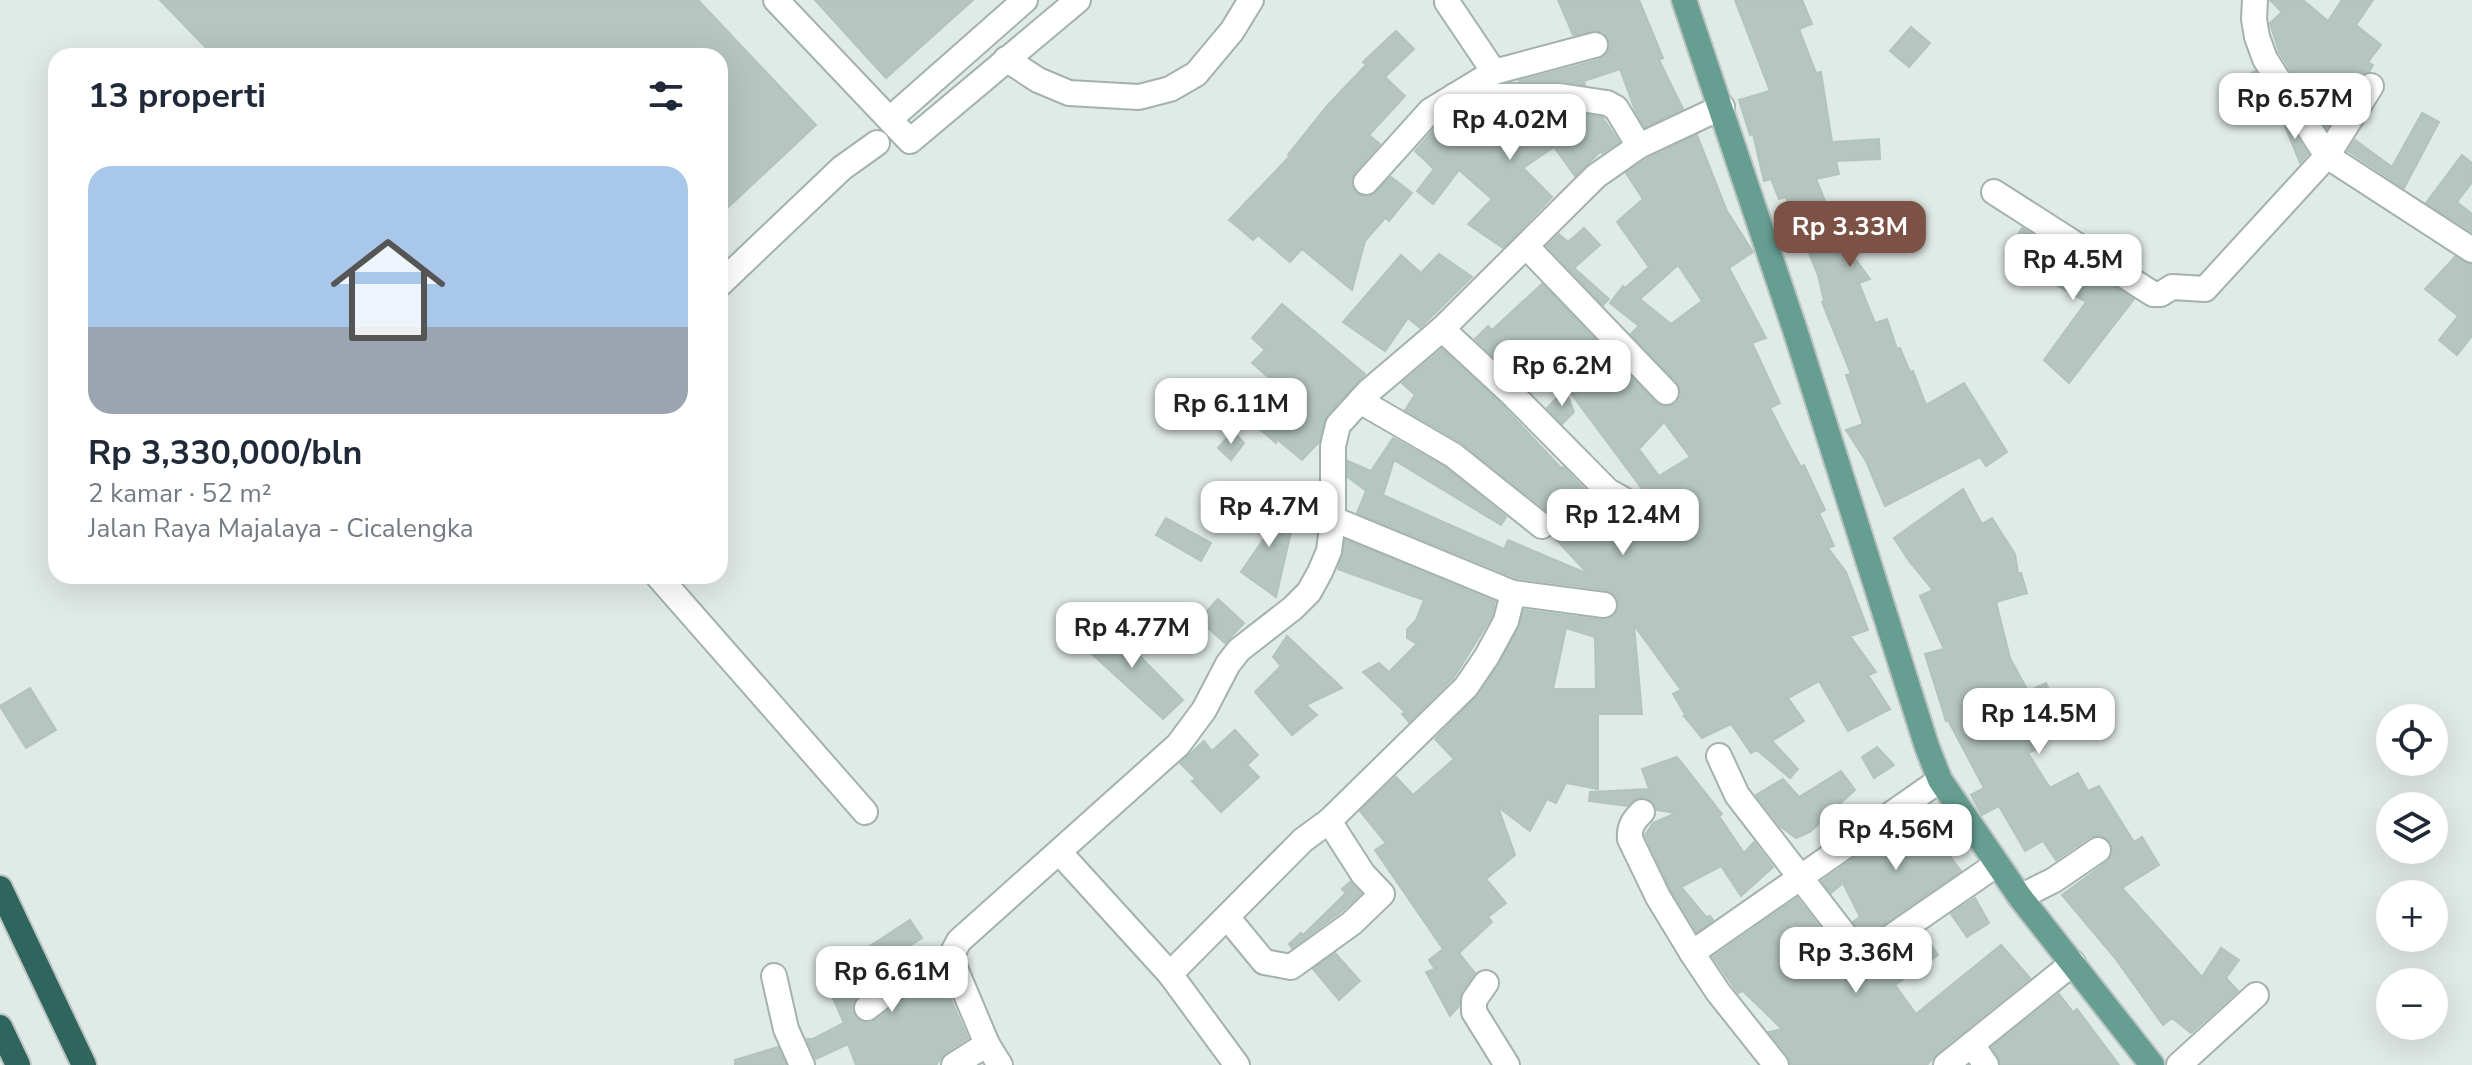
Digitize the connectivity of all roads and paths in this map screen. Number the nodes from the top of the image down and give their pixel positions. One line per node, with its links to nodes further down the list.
1 (776, 0): 14 (street)
2 (1025, 0): 14 (street)
3 (1078, 0): 9 (street)
4 (1251, 0): 9 (street)
5 (1684, 0): 13 (main road)
6 (2255, 0): 17 (street)
7 (1447, 2): 10 (street)
8 (1595, 45): 10 (street)
9 (1006, 59): 14 (street)
10 (1494, 72): 12 (street)
11 (2371, 86): 17 (street)
12 (1454, 96): 16 (street); 18 (street)
13 (1722, 107): 16 (street); 33 (main road)
14 (890, 119)
15 (877, 143): 22 (street)
16 (1639, 146): 20 (street)
17 (2327, 156): 19 (street); 21 (street)
18 (1366, 182)
19 (1994, 192)
20 (1527, 247): 23 (street); 24 (street)
21 (2472, 250)
22 (728, 276)
23 (1442, 329): 25 (street); 26 (street)
24 (1666, 392)
25 (1360, 401): 27 (street); 28 (street)
26 (1638, 508)
27 (1333, 519): 30 (street); 38 (street)
28 (1542, 526)
29 (665, 584): 34 (street)
30 (1513, 593): 31 (street); 36 (street)
31 (1604, 605)
32 (1719, 756): 40 (street)
33 (1940, 780): 39 (main road); 40 (street)
34 (865, 812)
35 (1642, 812): 44 (street)
36 (1329, 821): 43 (street); 43 (street)
37 (2098, 850): 42 (street)
38 (1060, 853): 45 (street); 47 (street)
39 (1997, 864): 40 (street); 42 (main road)
40 (1799, 878): 44 (street)
41 (0, 888): 56 (highway)
42 (2020, 897): 46 (main road)
43 (1227, 917): 47 (street)
44 (1692, 953): 62 (street)
45 (952, 961): 51 (street); 53 (street)
46 (2073, 963): 54 (street); 65 (main road)
47 (1170, 974): 60 (street)
48 (774, 976): 57 (street)
49 (1486, 983): 61 (street)
50 (2256, 995): 66 (street)
51 (867, 1008)
52 (0, 1027): 55 (highway)
53 (987, 1044): 58 (street); 59 (street)
54 (1972, 1045): 63 (street); 64 (street)
55 (18, 1065)
56 (84, 1065)
57 (802, 1065)
58 (954, 1065)
59 (1000, 1065)
60 (1237, 1065)
61 (1507, 1065)
62 (1776, 1065)
63 (1946, 1065)
64 (1986, 1065)
65 (2152, 1065)
66 (2179, 1065)

